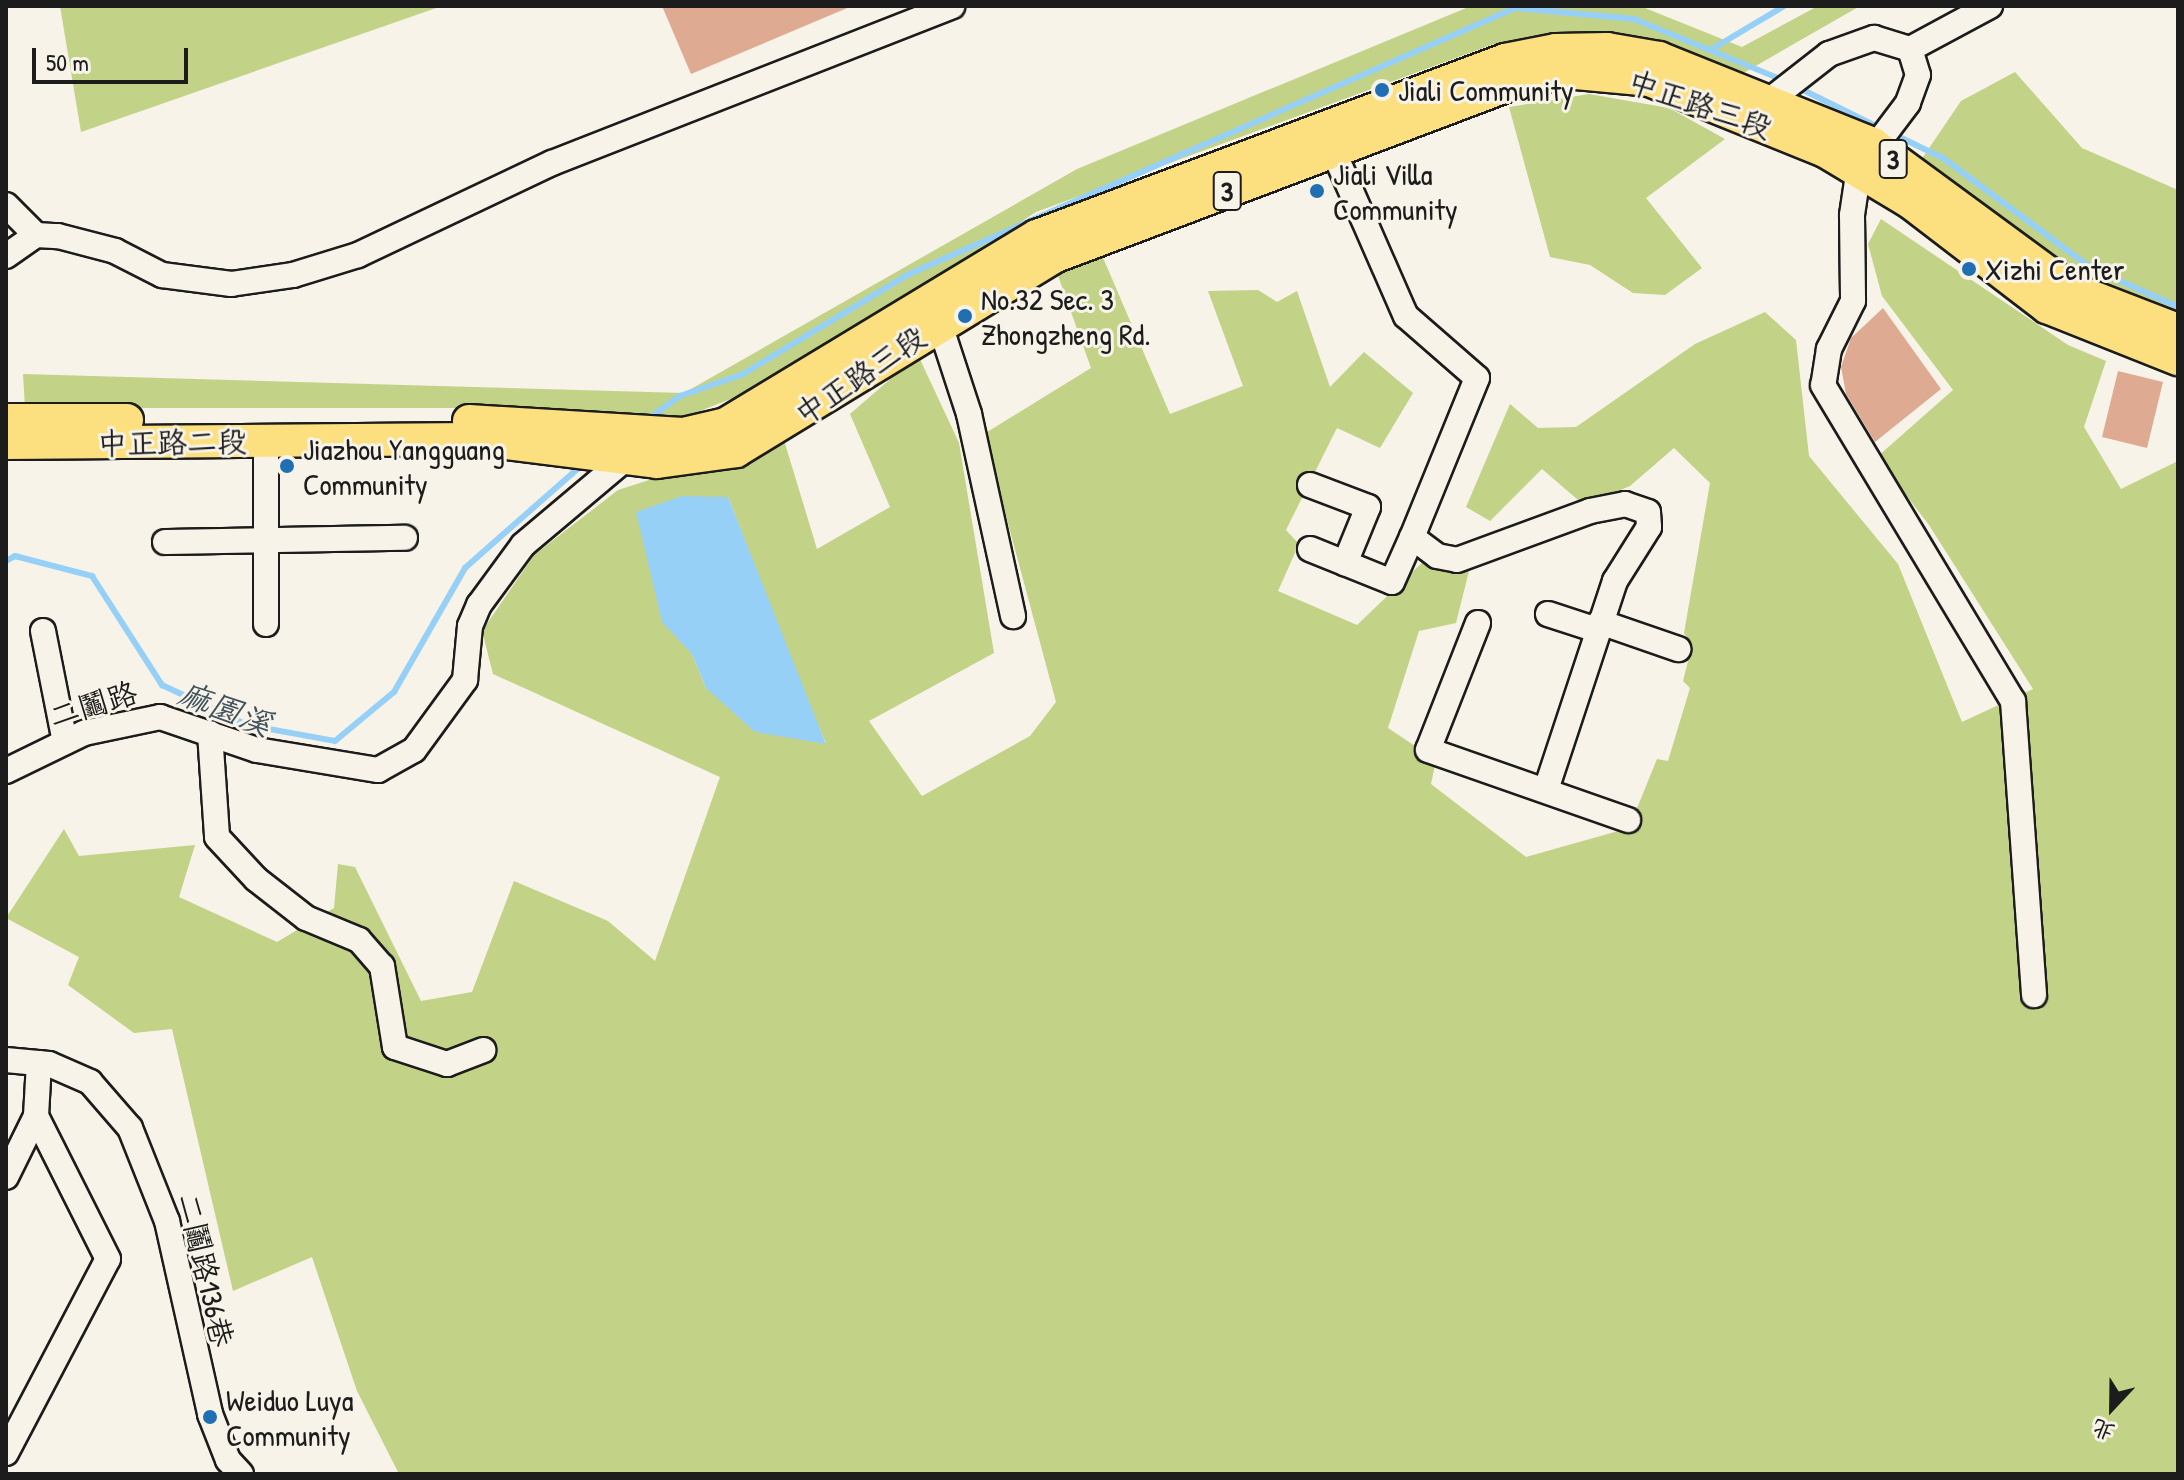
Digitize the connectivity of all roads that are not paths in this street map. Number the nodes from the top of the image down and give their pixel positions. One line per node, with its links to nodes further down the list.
1 (952, 6): 8 (street)
2 (1990, 6): 3 (street)
3 (1910, 49): 4 (street); 6 (street)
4 (1757, 110): 5 (main road, 中正路三段 / 3); 6 (main road, 中正路三段 / 3); 16 (main road, 中正路三段 / 3)
5 (1333, 150): 10 (main road, 中正路三段 / 3); 18 (street)
6 (1866, 156): 11 (main road, 中正路三段 / 3); 12 (main road, 中正路三段 / 3); 36 (street)
7 (6, 205): 8 (street)
8 (36, 235): 9 (street)
9 (6, 256)
10 (939, 322): 16 (main road, 中正路三段 / 3); 25 (street)
11 (2178, 330)
12 (2178, 359)
13 (6, 420): 16 (main road, 中正路二段 / 3)
14 (266, 441): 15 (main road, 中正路二段 / 3); 16 (main road, 中正路二段 / 3); 20 (street)
15 (6, 443)
16 (625, 446): 31 (street, 二鬮路)
17 (1310, 485): 23 (street)
18 (1412, 537): 23 (street); 28 (street)
19 (405, 538): 20 (street)
20 (266, 541): 21 (street); 27 (street)
21 (165, 542)
22 (1310, 549): 23 (street)
23 (1345, 563)
24 (1548, 614): 28 (street)
25 (1013, 616)
26 (1478, 623): 34 (street)
27 (266, 624)
28 (1599, 626): 30 (street); 34 (street)
29 (43, 631): 32 (street)
30 (1678, 649)
31 (210, 733): 32 (street, 二鬮路); 37 (street)
32 (65, 742): 33 (street, 二鬮路)
33 (6, 771)
34 (1546, 790): 35 (street)
35 (1628, 820)
36 (2034, 995)
37 (483, 1050)
38 (6, 1060): 39 (street, 二鬮路136巷)
39 (39, 1063): 40 (street); 44 (street, 二鬮路136巷)
40 (36, 1116): 41 (street); 42 (street)
41 (6, 1177)
42 (14, 1418): 43 (street)
43 (6, 1453)
44 (231, 1469)

